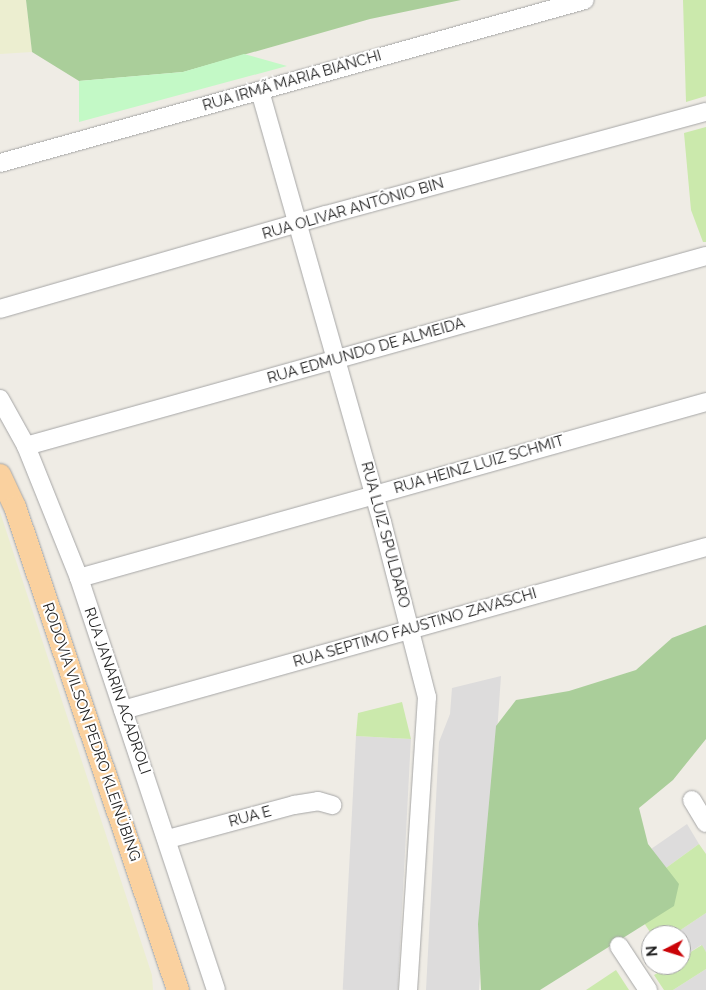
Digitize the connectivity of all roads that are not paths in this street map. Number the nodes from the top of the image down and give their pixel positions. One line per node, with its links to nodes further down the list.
1 (585, 0): 2 (street, RUA IRMÃ MARIA BIANCHI)
2 (260, 91): 4 (street, RUA IRMÃ MARIA BIANCHI); 5 (street, RUA LUIZ SPULDARO)
3 (706, 112): 5 (street, RUA OLIVAR ANTÔNIO BIN)
4 (0, 163)
5 (298, 224): 7 (street, RUA OLIVAR ANTÔNIO BIN); 8 (street, RUA LUIZ SPULDARO)
6 (706, 256): 8 (street, RUA EDMUNDO DE ALMEIDA)
7 (0, 309)
8 (336, 360): 11 (street, RUA EDMUNDO DE ALMEIDA); 13 (street, RUA LUIZ SPULDARO)
9 (0, 399): 11 (street, RUA JANARIN ACADROLI)
10 (706, 402): 13 (street, RUA HEINZ LUIZ SCHMIT)
11 (26, 446): 15 (street, RUA JANARIN ACADROLI)
12 (0, 475): 23 (main road, RODOVIA VILSON PEDRO KLEINÜBING)
13 (374, 495): 15 (street, RUA HEINZ LUIZ SCHMIT); 16 (street, RUA LUIZ SPULDARO)
14 (706, 547): 16 (street, RUA SEPTIMO FAUSTINO ZAVASCHI)
15 (79, 578): 17 (street, RUA JANARIN ACADROLI)
16 (411, 630): 17 (street, RUA SEPTIMO FAUSTINO ZAVASCHI); 25 (street, RUA LUIZ SPULDARO)
17 (124, 710): 21 (street, RUA JANARIN ACADROLI)
18 (692, 800): 20 (street)
19 (332, 805): 21 (street, RUA E)
20 (706, 824)
21 (168, 839): 24 (street, RUA JANARIN ACADROLI)
22 (619, 946): 26 (street)
23 (178, 990)
24 (216, 990)
25 (408, 990)
26 (648, 990)

